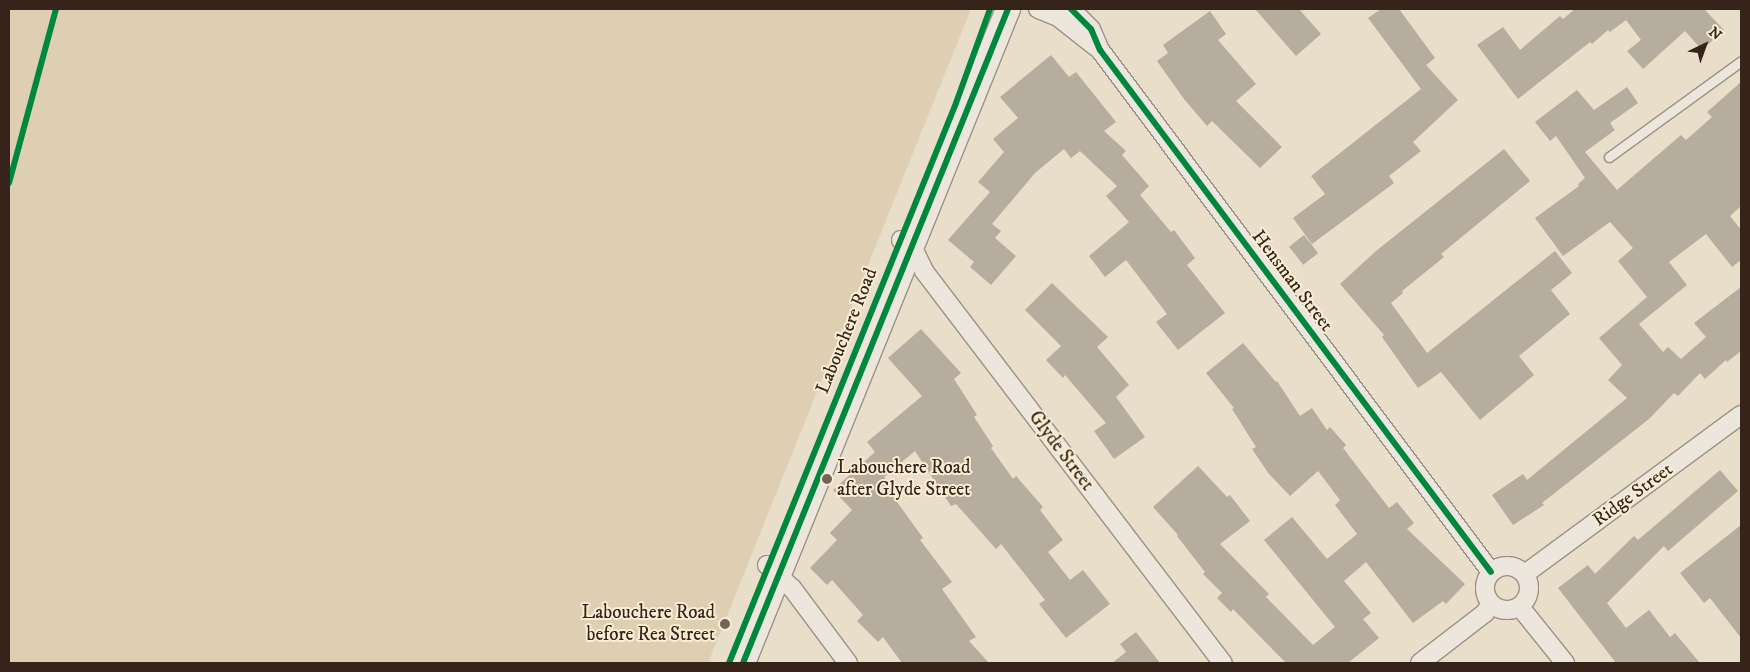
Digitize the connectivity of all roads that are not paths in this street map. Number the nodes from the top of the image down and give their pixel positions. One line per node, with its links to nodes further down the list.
1 (990, 9): 8 (main road, Labouchere Road)
2 (1008, 9): 8 (main road, Labouchere Road)
3 (1038, 9): 5 (street, Hensman Street)
4 (1071, 9): 5 (street, Hensman Street)
5 (1100, 50): 11 (street, Hensman Street)
6 (1741, 60): 7 (lane)
7 (1609, 157)
8 (906, 243): 10 (main road, Labouchere Road); 18 (street, Glyde Street)
9 (1739, 421): 12 (street, Ridge Street)
10 (773, 570): 15 (main road, Labouchere Road); 16 (main road, Labouchere Road); 17 (street)
11 (1491, 572): 12 (street); 13 (street)
12 (1525, 574): 14 (street)
13 (1490, 604): 14 (street); 19 (street)
14 (1520, 607): 20 (street)
15 (728, 663)
16 (743, 663)
17 (848, 663)
18 (1223, 663)
19 (1420, 663)
20 (1565, 663)

